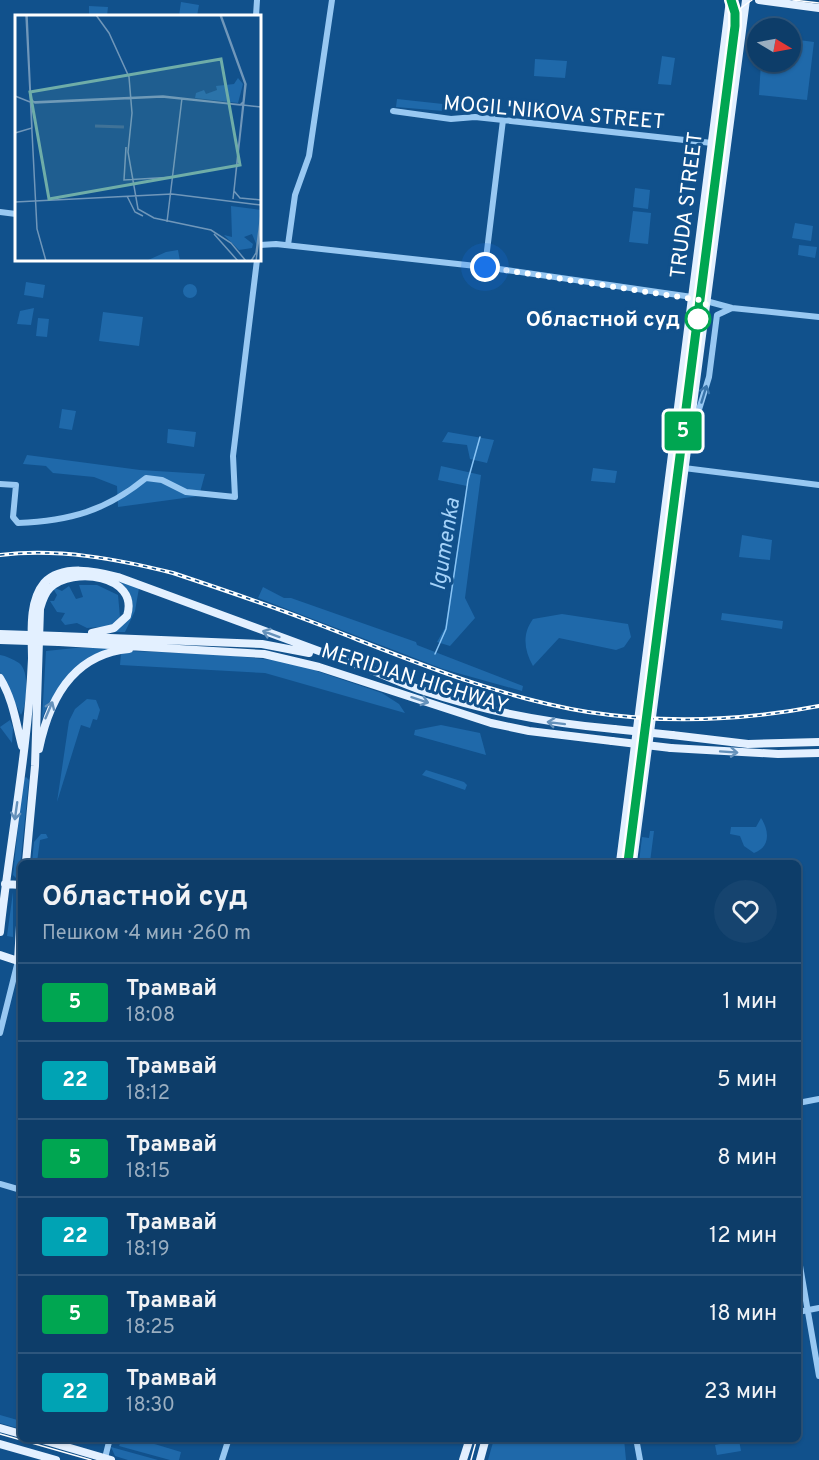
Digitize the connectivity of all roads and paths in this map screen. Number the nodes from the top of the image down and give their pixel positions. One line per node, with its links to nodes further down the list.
1 (257, 0): 7 (street)
2 (332, 0): 15 (street)
3 (730, 0): 10 (main road, TRUDA STREET)
4 (746, 0): 11 (main road, TRUDA STREET)
5 (759, 0): 6 (main road)
6 (819, 8)
7 (256, 15)
8 (393, 111): 9 (street, MOGIL'NIKOVA STREET)
9 (503, 120): 10 (street, MOGIL'NIKOVA STREET); 17 (street)
10 (712, 143): 11 (main road); 18 (main road, TRUDA STREET)
11 (727, 144): 19 (main road, TRUDA STREET)
12 (0, 212): 13 (street)
13 (15, 214)
14 (261, 245): 15 (street)
15 (288, 245): 17 (street)
16 (257, 261): 24 (street)
17 (485, 267): 18 (street)
18 (692, 297): 19 (main road); 38 (main road, TRUDA STREET)
19 (706, 301): 20 (street); 22 (main road, TRUDA STREET)
20 (732, 308): 21 (street); 22 (street, one-way to 20)
21 (819, 317)
22 (687, 450): 23 (main road, TRUDA STREET)
23 (684, 468): 25 (street); 39 (main road, TRUDA STREET)
24 (0, 484)
25 (819, 485)
26 (0, 634): 27 (main road, MERIDIAN HIGHWAY, bridge)
27 (59, 639): 28 (main road, MERIDIAN HIGHWAY, bridge); 29 (main road, MERIDIAN HIGHWAY); 30 (main road, MERIDIAN HIGHWAY); 36 (main road)
28 (0, 640)
29 (159, 646): 34 (main road, MERIDIAN HIGHWAY, one-way to 34, bridge); 36 (main road, one-way to 29)
30 (346, 661): 32 (main road, MERIDIAN HIGHWAY, one-way to 30, bridge); 33 (main road, one-way to 33)
31 (0, 678): 33 (main road)
32 (819, 742)
33 (23, 753): 35 (main road)
34 (819, 753)
35 (22, 768): 36 (main road); 40 (main road, one-way to 40)
36 (35, 769): 37 (main road)
37 (26, 860)
38 (620, 860)
39 (633, 860)
40 (5, 884): 41 (main road); 42 (main road)
41 (18, 885)
42 (0, 932)
43 (0, 955): 44 (main road)
44 (18, 961)
45 (18, 969): 46 (street)
46 (0, 1033)
47 (819, 1099): 48 (street)
48 (801, 1102)
49 (0, 1184): 50 (street)
50 (18, 1189)
51 (801, 1271): 53 (street)
52 (819, 1308): 53 (street)
53 (808, 1310): 54 (street); 55 (street)
54 (801, 1311)
55 (819, 1376)
56 (0, 1428): 57 (main road)
57 (18, 1433)
58 (50, 1442): 65 (main road)
59 (110, 1442): 65 (street)
60 (228, 1442): 67 (street)
61 (469, 1442): 68 (main road)
62 (485, 1442): 69 (main road)
63 (637, 1442): 70 (street)
64 (0, 1444): 66 (main road)
65 (108, 1459)
66 (56, 1460)
67 (222, 1460)
68 (463, 1460)
69 (480, 1460)
70 (640, 1460)

